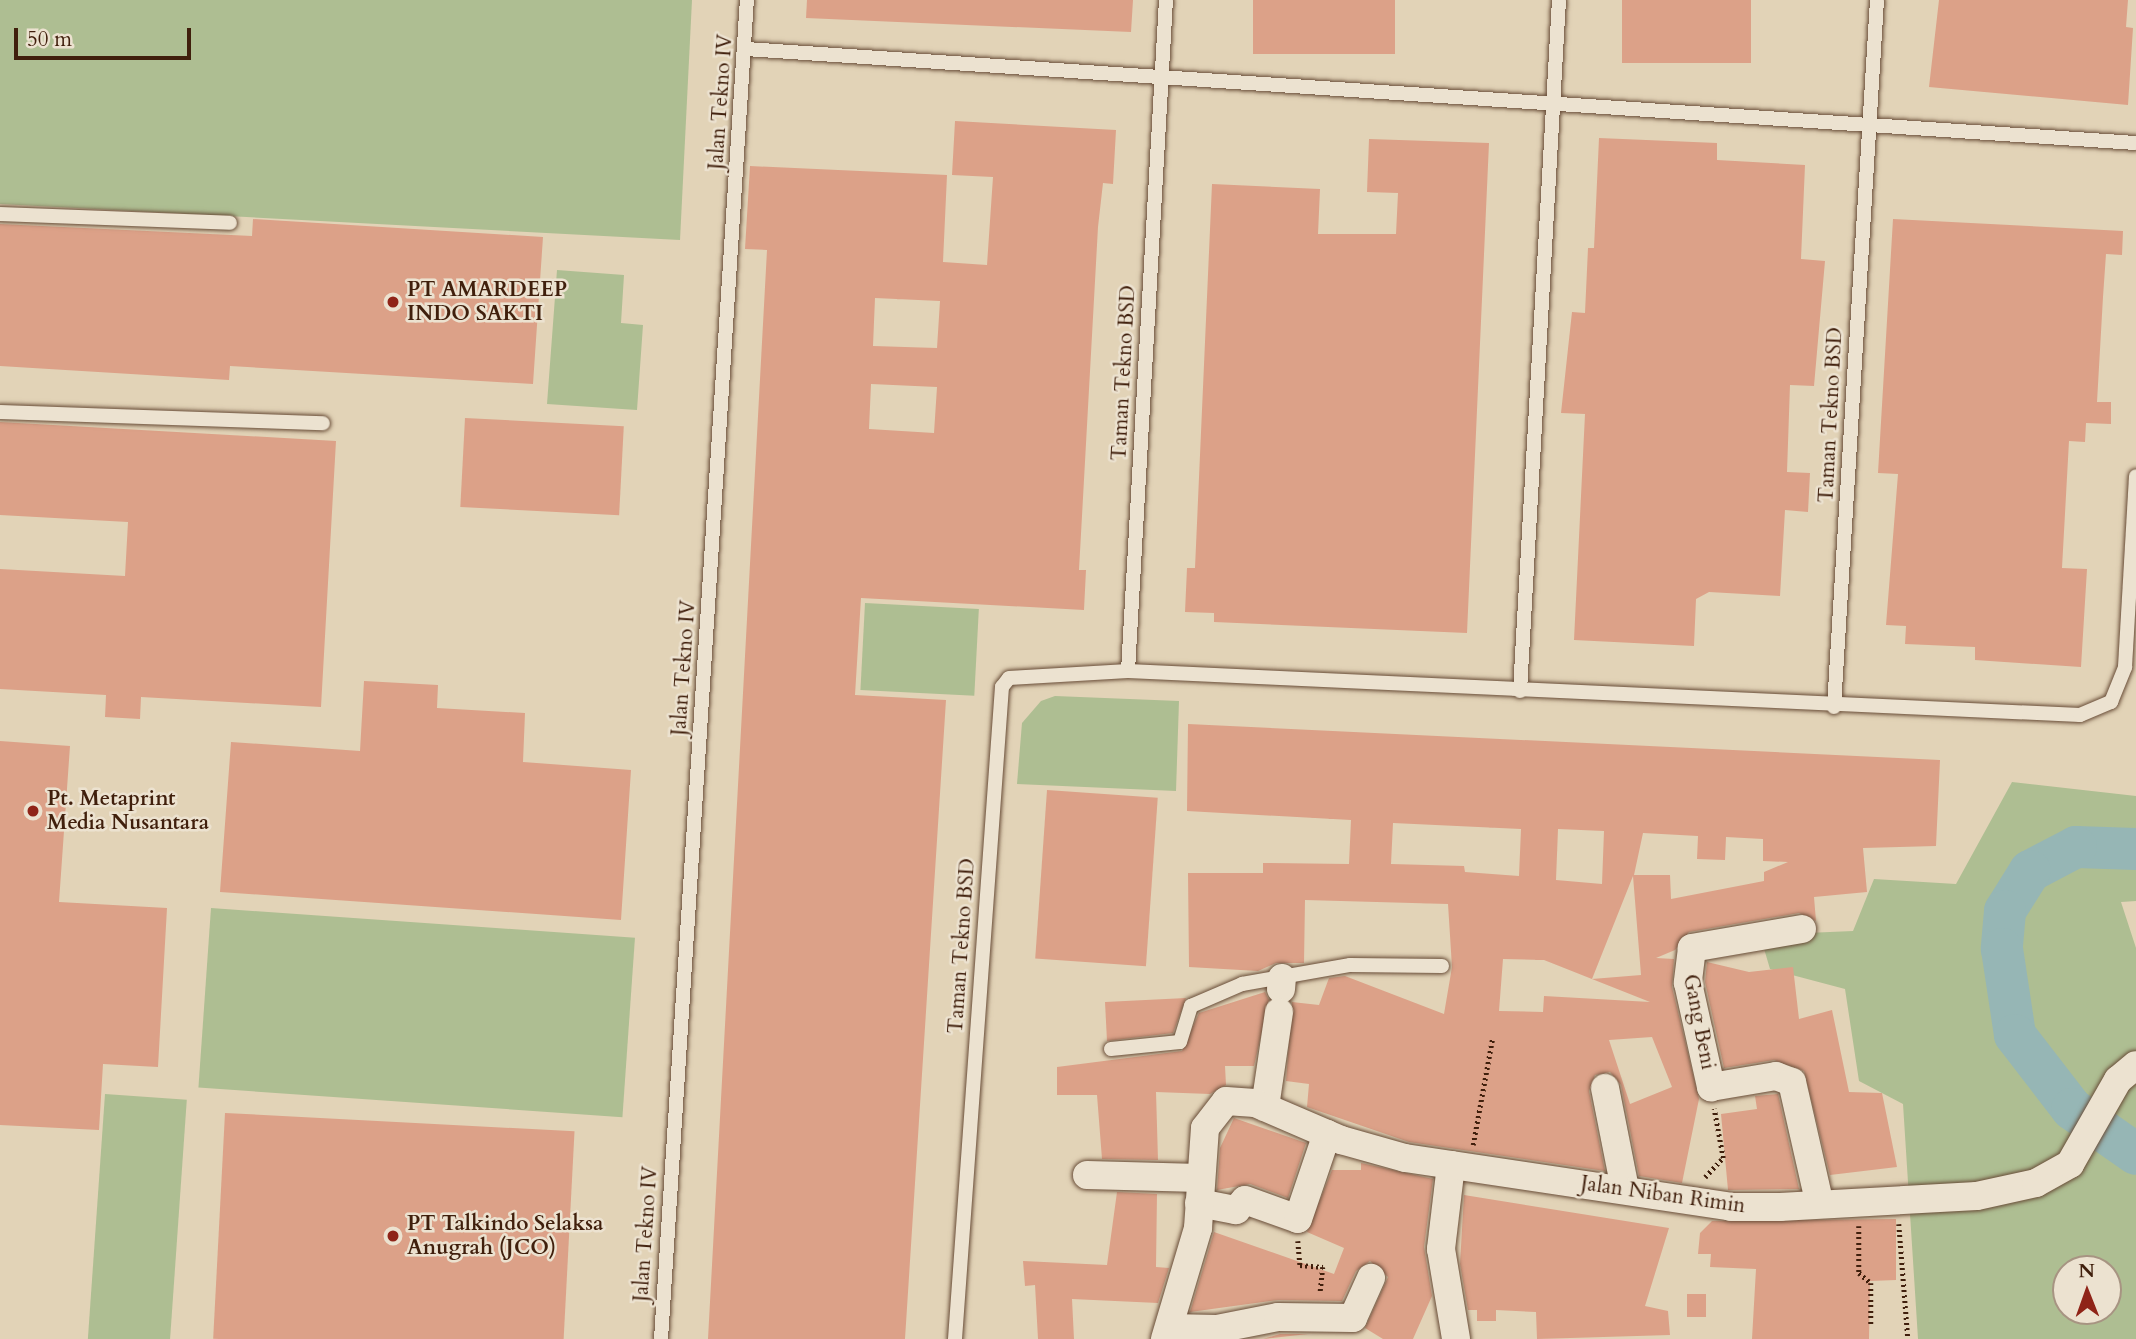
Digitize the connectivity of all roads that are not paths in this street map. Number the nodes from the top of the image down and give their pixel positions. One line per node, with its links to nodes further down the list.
1 (747, 0): 5 (lane, Jalan Tekno IV)
2 (1166, 0): 6 (lane, Taman Tekno BSD)
3 (1559, 0): 7 (lane)
4 (1877, 0): 8 (lane, Taman Tekno BSD)
5 (746, 50): 6 (lane); 33 (lane, Jalan Tekno IV)
6 (1161, 76): 7 (lane); 15 (lane, Taman Tekno BSD)
7 (1553, 104): 8 (lane); 16 (lane)
8 (1870, 127): 9 (lane); 17 (lane, Taman Tekno BSD)
9 (2136, 143)
10 (0, 214): 11 (lane)
11 (230, 223)
12 (0, 412): 13 (lane)
13 (323, 423)
14 (2136, 476): 17 (lane, Taman Tekno BSD)
15 (1128, 671): 16 (lane, Taman Tekno BSD); 34 (lane, Taman Tekno BSD)
16 (1520, 691): 17 (lane, Taman Tekno BSD)
17 (1835, 706)
18 (1802, 929): 30 (street, Gang Beni)
19 (1442, 966): 20 (lane)
20 (1281, 993): 21 (lane); 24 (street)
21 (1111, 1049)
22 (2136, 1065): 30 (street, Jalan Niban Rimin)
23 (1605, 1088): 28 (street)
24 (1265, 1107): 25 (street, Jalan Niban Rimin); 29 (street, Jalan Niban Rimin)
25 (1327, 1134): 26 (street, Jalan Niban Rimin); 29 (street)
26 (1460, 1166): 28 (street, Jalan Niban Rimin); 35 (street)
27 (1087, 1175): 29 (street)
28 (1625, 1189): 30 (street, Jalan Niban Rimin)
29 (1199, 1190): 32 (street, Jalan Niban Rimin)
30 (1819, 1202)
31 (1371, 1278): 32 (street)
32 (1167, 1334)
33 (660, 1339)
34 (955, 1339)
35 (1456, 1339)

